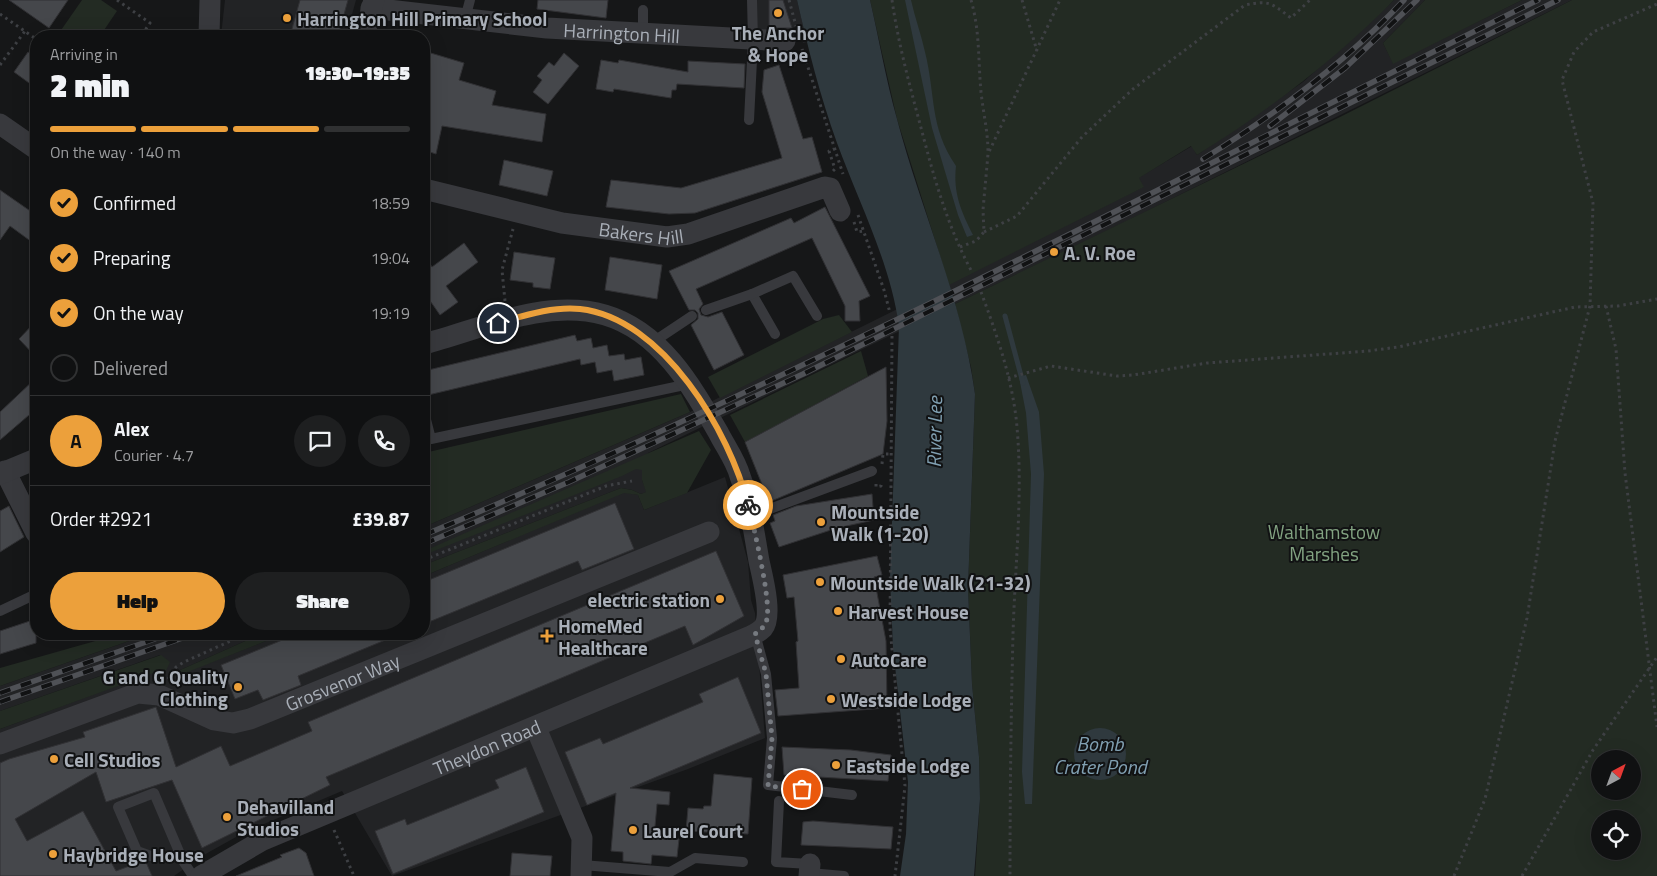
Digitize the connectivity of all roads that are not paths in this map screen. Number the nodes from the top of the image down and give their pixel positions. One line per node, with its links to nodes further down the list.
1 (210, 0): 6 (street)
2 (752, 0): 9 (lane)
3 (372, 4): 4 (street, Harrington Hill); 7 (street)
4 (467, 9): 8 (street, Harrington Hill)
5 (643, 10): 8 (lane)
6 (209, 30)
7 (366, 30)
8 (644, 33): 9 (street, Harrington Hill)
9 (753, 40): 10 (street, Harrington Hill); 11 (lane)
10 (785, 40)
11 (749, 120)
12 (0, 124): 13 (street)
13 (30, 145)
14 (430, 190): 15 (street, Bakers Hill)
15 (840, 211)
16 (752, 294): 17 (lane); 19 (lane); 20 (lane)
17 (706, 310)
18 (692, 316): 22 (lane)
19 (817, 316)
20 (775, 334)
21 (430, 342): 22 (street)
22 (653, 342): 23 (street)
23 (690, 384): 24 (lane); 28 (street)
24 (430, 435)
25 (30, 461): 27 (street)
26 (872, 471): 28 (lane)
27 (2, 473): 29 (street)
28 (751, 516): 33 (street)
29 (30, 522)
30 (708, 532): 35 (street, Grosvenor Way)
31 (30, 597): 32 (lane)
32 (0, 611)
33 (761, 626): 34 (street, Theydon Road); 36 (lane)
34 (536, 728): 40 (street); 43 (street, Theydon Road)
35 (0, 744)
36 (852, 795)
37 (779, 802): 41 (lane)
38 (151, 856): 42 (lane)
39 (743, 862): 40 (lane)
40 (582, 871)
41 (809, 871): 44 (lane)
42 (193, 876)
43 (201, 876)
44 (844, 876)

